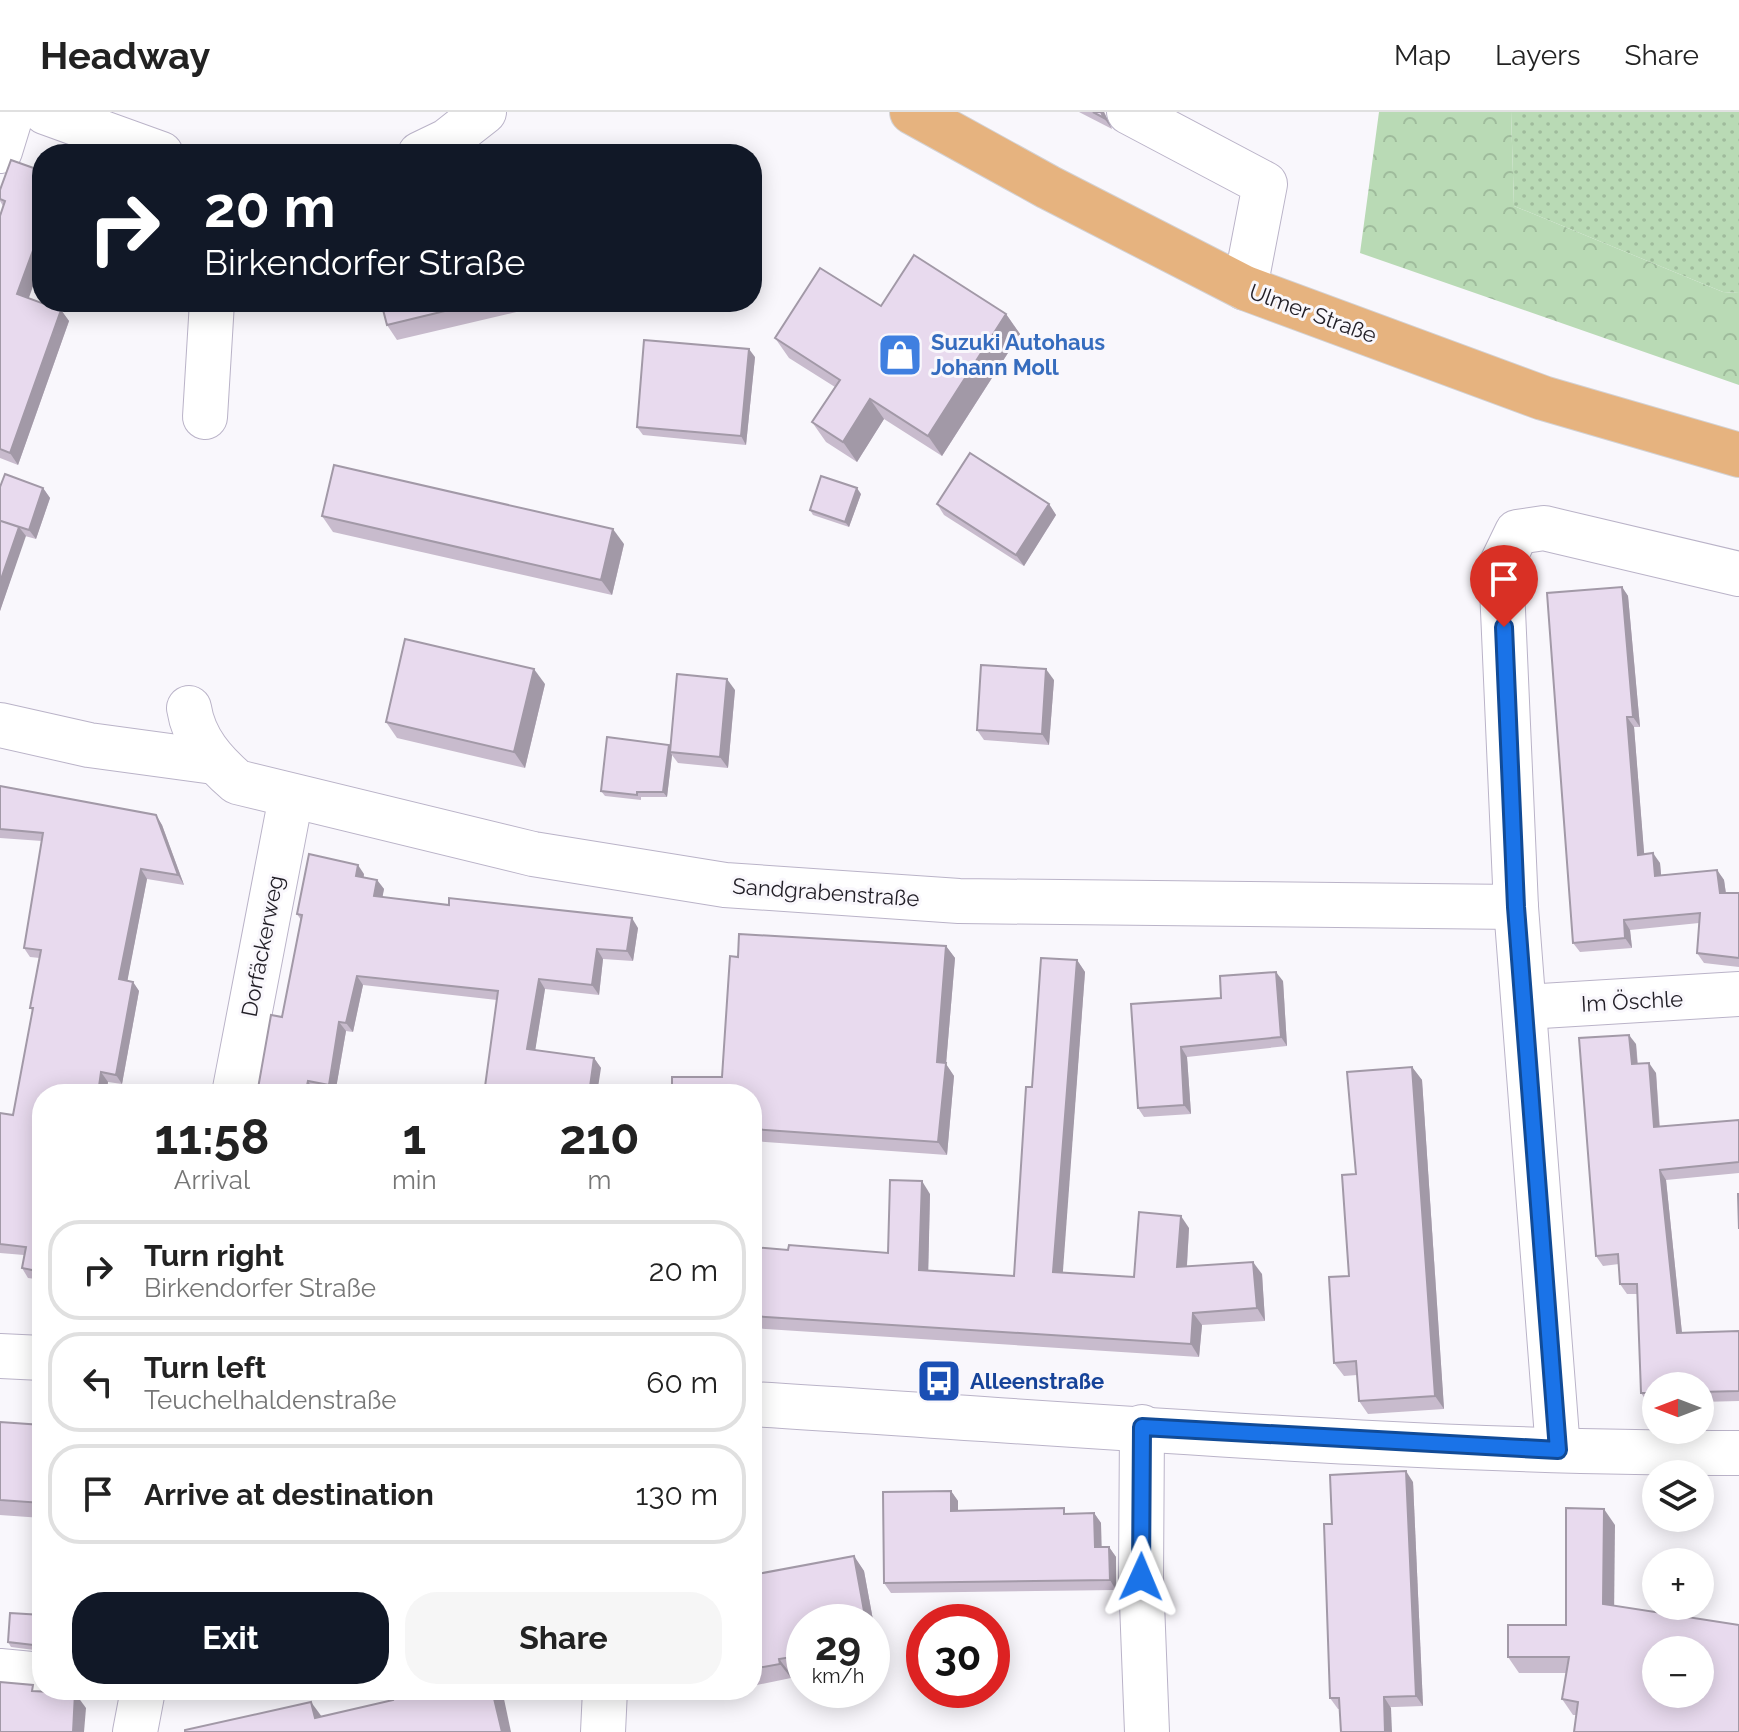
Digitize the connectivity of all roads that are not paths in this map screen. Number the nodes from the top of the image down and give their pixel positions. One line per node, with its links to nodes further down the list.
1 (12, 112): 8 (street)
2 (45, 112): 6 (street)
3 (484, 112): 7 (street)
4 (912, 112): 9 (main road, Ulmer Straße)
5 (1129, 112): 9 (street)
6 (133, 144)
7 (441, 144)
8 (0, 151)
9 (1245, 288): 12 (main road, Ulmer Straße)
10 (211, 312): 11 (street)
11 (205, 417)
12 (1739, 455)
13 (1739, 574): 18 (street)
14 (189, 708): 16 (street, Sandgrabenstraße)
15 (0, 725): 16 (street)
16 (214, 762): 17 (street, Sandgrabenstraße)
17 (291, 797): 18 (street, Sandgrabenstraße); 21 (street, Dorfäckerweg)
18 (1516, 907): 20 (street)
19 (1739, 994): 20 (street, Im Öschle)
20 (1525, 1007): 26 (street)
21 (236, 1084)
22 (0, 1356): 23 (street)
23 (32, 1358)
24 (762, 1405): 25 (street)
25 (1142, 1427): 26 (street); 34 (street)
26 (1558, 1450): 27 (street)
27 (1739, 1453)
28 (0, 1671): 29 (street)
29 (32, 1674)
30 (141, 1700): 32 (street)
31 (605, 1700): 33 (street)
32 (135, 1732)
33 (603, 1732)
34 (1147, 1732)

